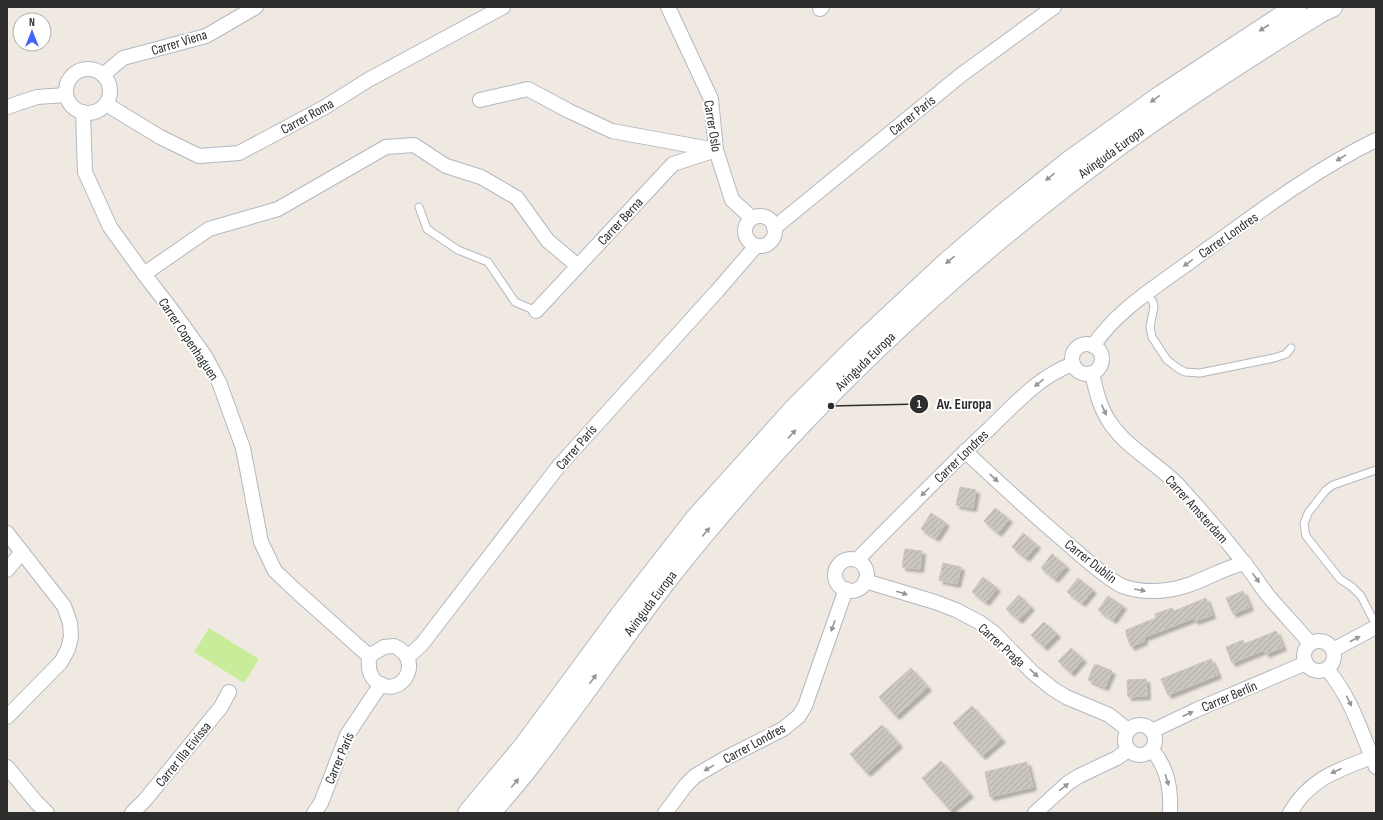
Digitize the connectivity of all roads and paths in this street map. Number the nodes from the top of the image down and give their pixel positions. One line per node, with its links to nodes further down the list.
1 (256, 7): 7 (street, Carrer Viena)
2 (502, 7): 10 (street, Carrer Roma)
3 (668, 7): 14 (street, Carrer Oslo)
4 (1054, 7): 17 (street, Carrer París)
5 (1296, 7): 30 (main road, Avinguda Europa, one-way to 30)
6 (1332, 7): 30 (main road, Avinguda Europa, one-way to 6)
7 (103, 75): 8 (street); 10 (street)
8 (66, 95): 11 (street); 12 (street)
9 (480, 100): 14 (street)
10 (106, 104): 12 (street)
11 (7, 107)
12 (83, 112): 20 (street, Carrer Copenhaguen)
13 (1376, 140): 21 (street, Carrer Londres, one-way to 21)
14 (716, 150): 16 (street, Carrer Oslo); 19 (street, Carrer Berna)
15 (419, 207): 22 (lane)
16 (752, 218): 17 (street); 18 (street)
17 (774, 228): 18 (street)
18 (756, 246): 41 (street, Carrer París)
19 (578, 266): 20 (street); 22 (street, Carrer Berna)
20 (144, 274): 40 (street, Carrer Copenhaguen)
21 (1147, 294): 23 (street, Carrer Londres); 24 (lane)
22 (536, 311)
23 (1093, 346): 25 (street); 26 (street)
24 (1291, 348)
25 (1073, 364): 26 (street); 27 (street, Carrer Londres, one-way to 27)
26 (1092, 373): 33 (street, Carrer Amsterdam, one-way to 33)
27 (965, 451): 32 (street, Carrer Londres, one-way to 32); 33 (street, Carrer Dublín, one-way to 33)
28 (1376, 470): 37 (lane)
29 (7, 533): 31 (street)
30 (683, 548): 56 (main road, Avinguda Europa); 57 (main road, Avinguda Europa, one-way to 30)
31 (22, 552): 34 (street); 46 (street)
32 (857, 560): 35 (street); 36 (street)
33 (1245, 563): 38 (street, Carrer Amsterdam, one-way to 38)
34 (7, 570)
35 (865, 581): 36 (street); 47 (street, Carrer Praga, one-way to 47)
36 (846, 589): 58 (street, Carrer Londres, one-way to 58)
37 (1376, 626): 39 (street, one-way to 37)
38 (1310, 643): 39 (street); 42 (street)
39 (1333, 650): 43 (street)
40 (369, 656): 41 (street); 44 (street)
41 (408, 657): 44 (street)
42 (1306, 663): 43 (street); 48 (street, Carrer Berlín, one-way to 42)
43 (1327, 669): 51 (street, one-way to 51)
44 (380, 684): 55 (street, Carrer París)
45 (229, 692): 54 (street, Carrer Illa Eivissa)
46 (7, 717)
47 (1128, 730): 48 (street); 49 (street)
48 (1152, 731): 50 (street)
49 (1128, 750): 50 (street); 59 (street, one-way to 49)
50 (1152, 750): 60 (street, one-way to 60)
51 (1374, 762): 61 (street, one-way to 61)
52 (7, 767): 53 (street)
53 (47, 813)
54 (132, 813)
55 (314, 813)
56 (468, 813)
57 (490, 813)
58 (665, 813)
59 (1035, 813)
60 (1170, 813)
61 (1290, 813)

